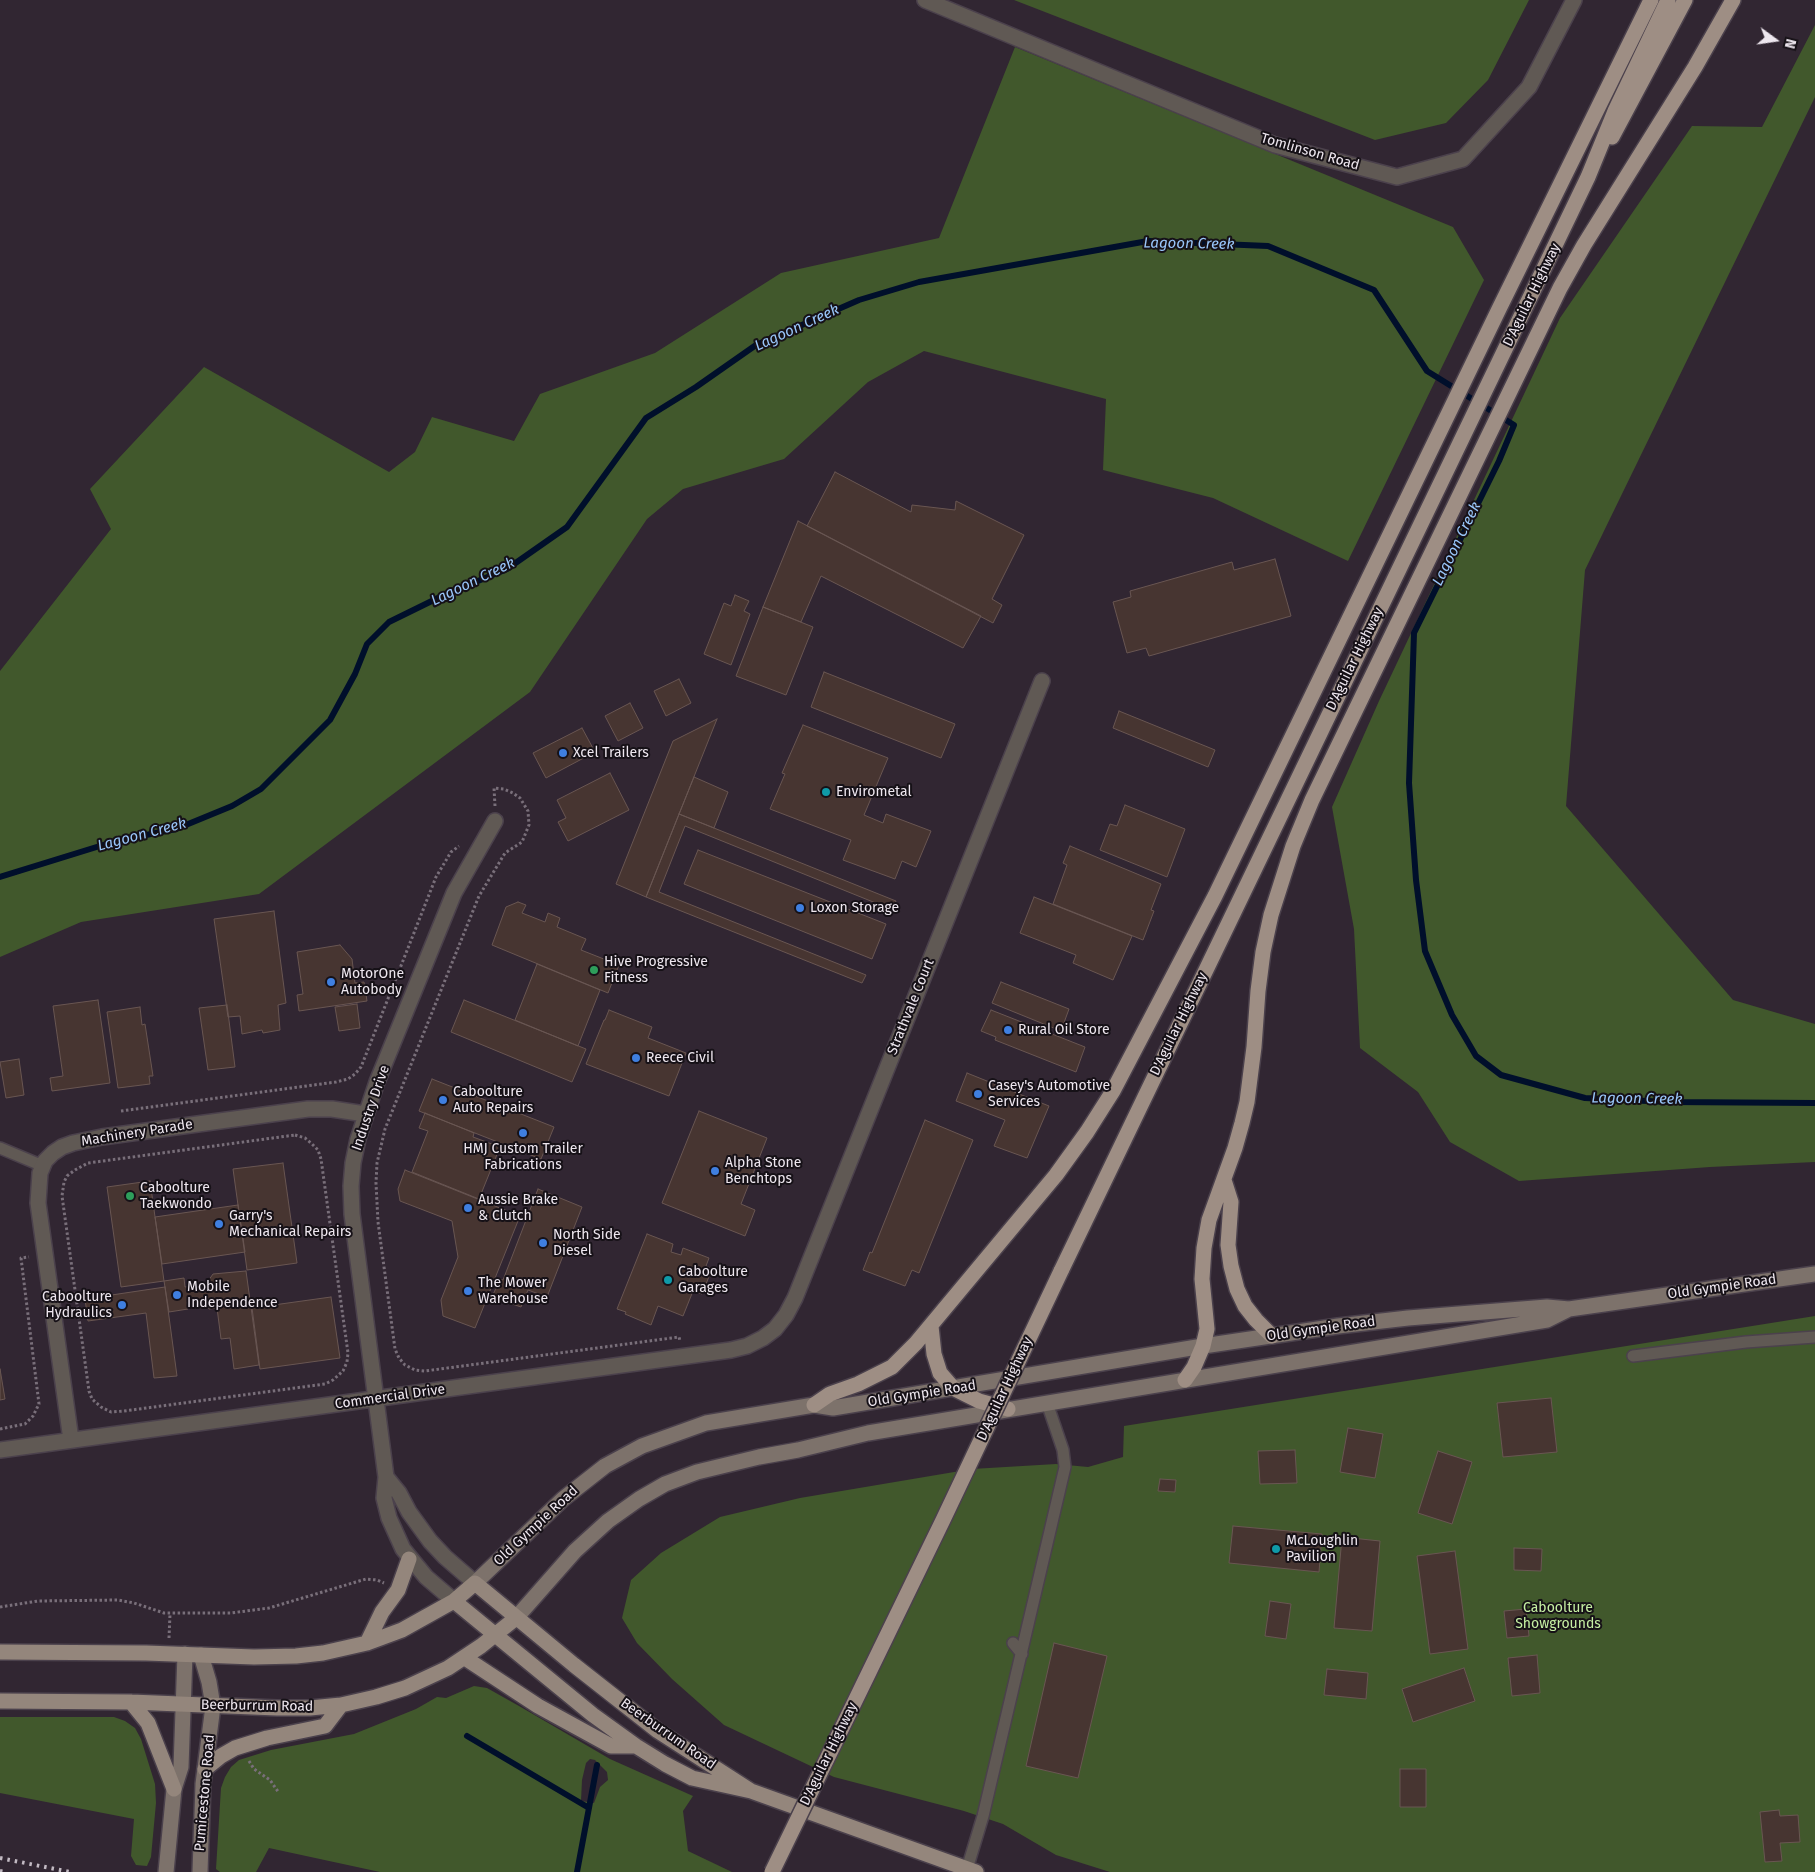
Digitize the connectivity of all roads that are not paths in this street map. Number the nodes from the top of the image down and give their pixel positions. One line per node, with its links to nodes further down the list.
1 (925, 0): 2 (street, Tomlinson Road)
2 (1574, 0)
3 (1651, 0): 16 (highway)
4 (1668, 0): 7 (highway, D'Aguilar Highway)
5 (1685, 0): 7 (highway, D'Aguilar Highway)
6 (1733, 0): 13 (highway)
7 (1588, 177): 57 (highway, D'Aguilar Highway, bridge)
8 (1042, 681): 17 (street, Strathvale Court)
9 (495, 821): 10 (street, Industry Drive)
10 (365, 1114): 12 (street, Machinery Parade); 24 (street, Industry Drive)
11 (0, 1148): 12 (lane)
12 (43, 1166): 28 (street)
13 (1224, 1180): 18 (highway); 20 (highway)
14 (1815, 1274): 15 (main road, Old Gympie Road)
15 (1569, 1308): 18 (main road, Old Gympie Road); 22 (main road, Old Gympie Road)
16 (931, 1326): 23 (highway); 26 (highway)
17 (775, 1329): 24 (street, Commercial Drive)
18 (1272, 1336): 20 (main road, Old Gympie Road)
19 (1815, 1337): 21 (lane)
20 (1203, 1346): 22 (highway); 23 (main road, Old Gympie Road)
21 (1632, 1356)
22 (1185, 1380): 25 (main road, Old Gympie Road)
23 (953, 1388): 26 (main road, Old Gympie Road); 27 (highway)
24 (377, 1399): 28 (street, Commercial Drive); 30 (street, Industry Drive)
25 (1047, 1403): 27 (main road, Old Gympie Road); 33 (lane)
26 (814, 1405): 32 (main road, Old Gympie Road)
27 (1008, 1409): 36 (main road, Old Gympie Road)
28 (71, 1440): 29 (street, Commercial Drive)
29 (0, 1450)
30 (386, 1476): 31 (street, Industry Drive); 32 (street, Industry Drive)
31 (409, 1558): 34 (street, Industry Drive); 38 (main road)
32 (475, 1583): 34 (main road); 36 (main road, Beerburrum Road)
33 (1036, 1595): 35 (lane); 42 (lane)
34 (454, 1601): 37 (main road, Beerburrum Road); 38 (main road)
35 (1023, 1606)
36 (516, 1618): 37 (main road, Beerburrum Road); 53 (main road, Beerburrum Road)
37 (496, 1634): 44 (main road, Beerburrum Road); 50 (main road, Beerburrum Road)
38 (367, 1643): 43 (main road)
39 (1013, 1643): 42 (lane)
40 (0, 1652): 41 (main road)
41 (185, 1654): 43 (main road); 47 (main road, Pumicestone Road)
42 (1022, 1654): 54 (lane)
43 (201, 1655): 48 (main road, Pumicestone Road)
44 (465, 1658): 49 (main road, Beerburrum Road); 50 (main road)
45 (0, 1701): 46 (main road, Beerburrum Road)
46 (131, 1702): 47 (main road, Beerburrum Road); 52 (main road)
47 (183, 1704): 48 (main road, Beerburrum Road); 52 (main road, Pumicestone Road)
48 (213, 1706): 49 (main road, Beerburrum Road); 51 (main road, Pumicestone Road)
49 (341, 1706): 51 (main road)
50 (636, 1746): 53 (main road, Beerburrum Road)
51 (205, 1769): 56 (main road, Pumicestone Road)
52 (174, 1789): 55 (main road, Pumicestone Road)
53 (751, 1791): 54 (main road, Beerburrum Road)
54 (971, 1870)
55 (166, 1872)
56 (200, 1872)
57 (772, 1872)

